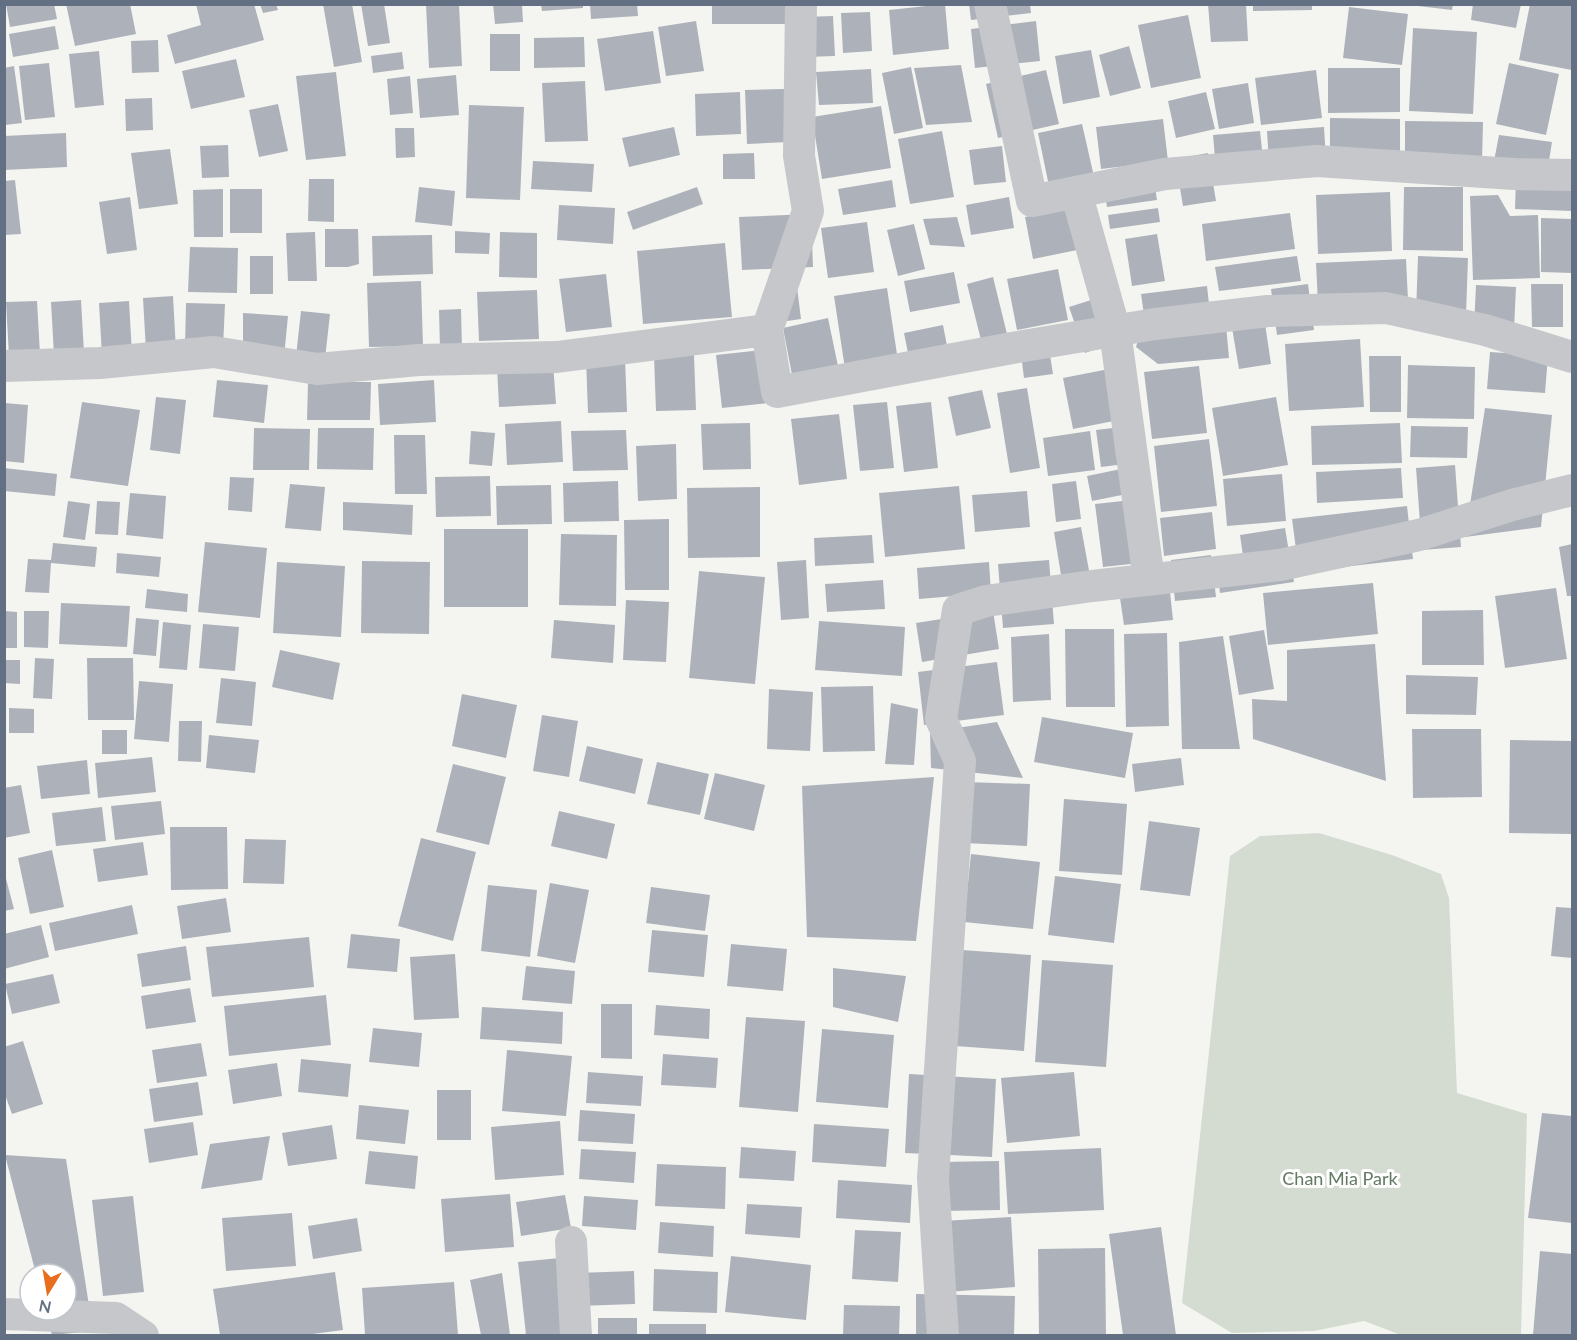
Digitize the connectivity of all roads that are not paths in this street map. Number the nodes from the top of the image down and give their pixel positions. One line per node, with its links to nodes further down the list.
1 (801, 4): 5 (street)
2 (990, 4): 4 (street)
3 (1572, 175): 4 (street)
4 (1076, 192): 6 (street)
5 (767, 330): 6 (street); 8 (street)
6 (1115, 331): 7 (street); 10 (street)
7 (1572, 357)
8 (4, 366)
9 (1572, 490): 10 (street)
10 (1149, 580): 15 (street)
11 (571, 1242): 14 (street)
12 (4, 1314): 13 (street)
13 (143, 1335)
14 (576, 1335)
15 (943, 1335)

